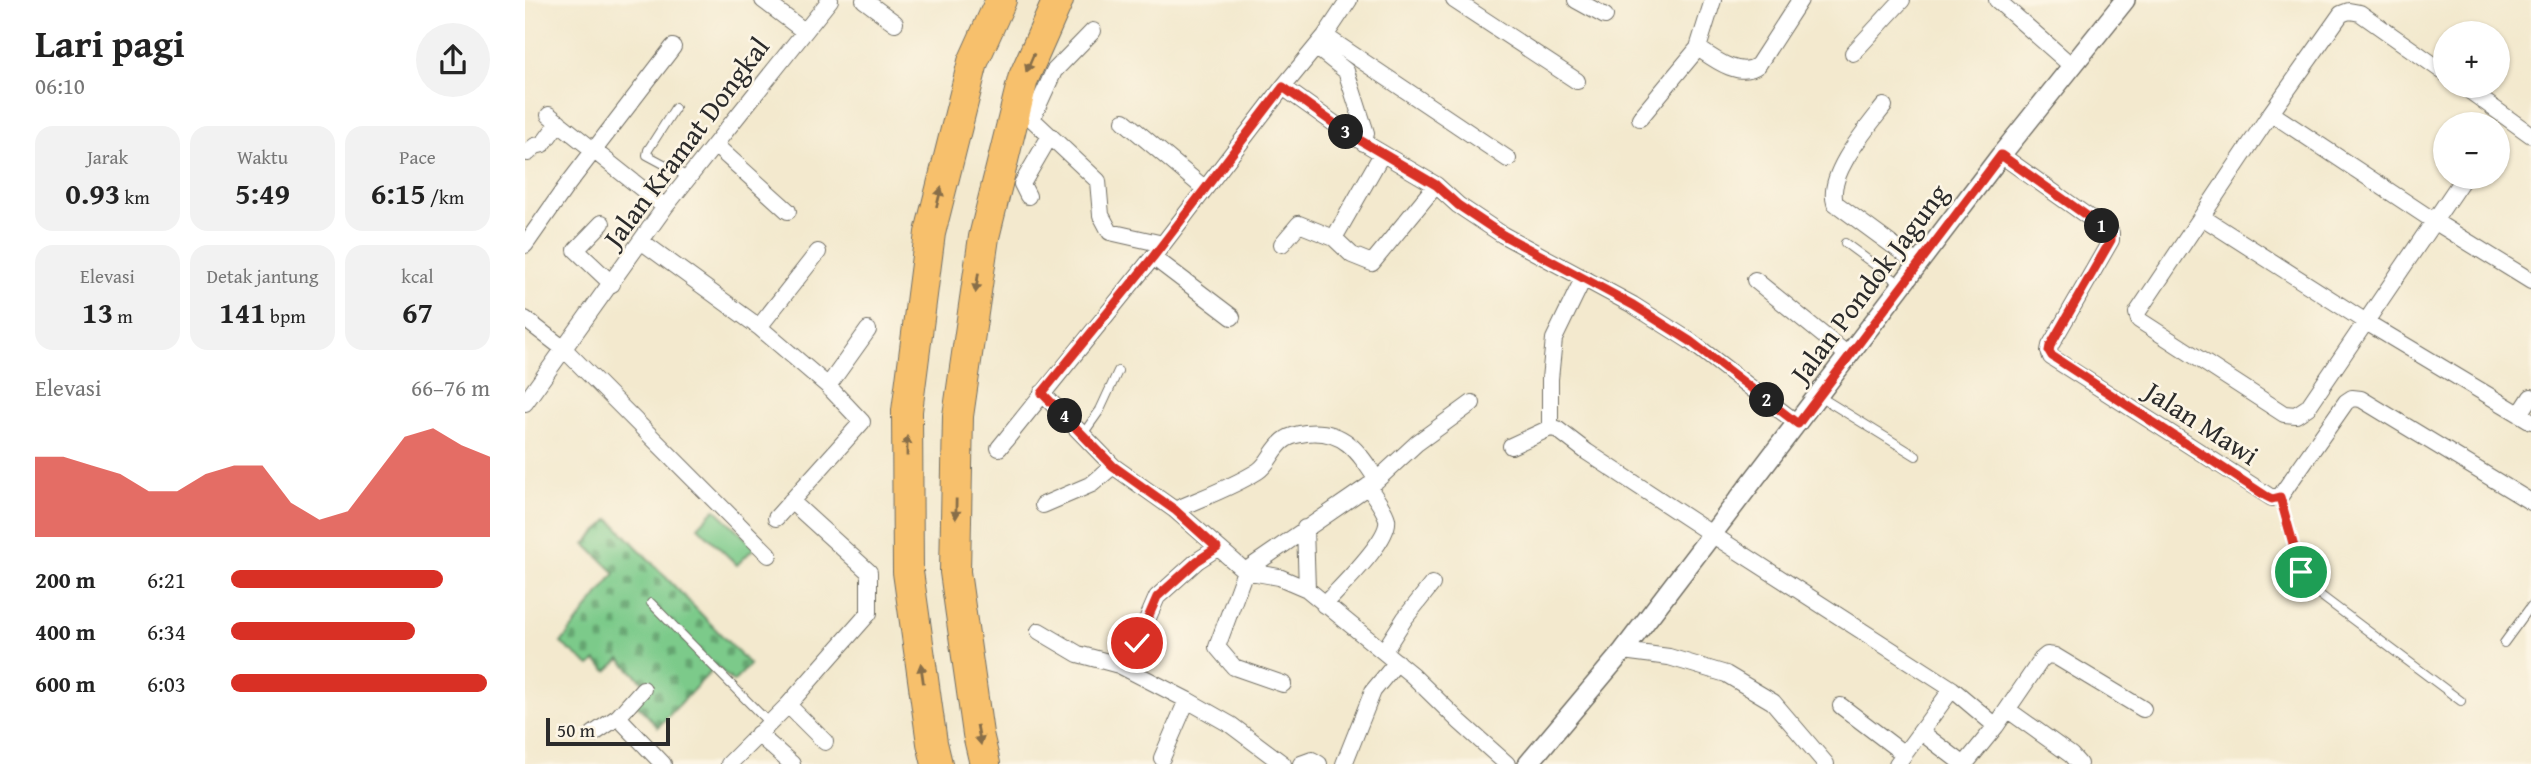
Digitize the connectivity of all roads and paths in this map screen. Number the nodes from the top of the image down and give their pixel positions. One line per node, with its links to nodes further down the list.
1 (763, 0): 16 (street)
2 (830, 0): 16 (street, Jalan Kramat Dongkal)
3 (864, 0): 15 (street)
4 (1001, 0): 131 (highway, one-way to 4)
5 (1058, 0): 132 (highway, one-way to 132)
6 (1349, 0): 18 (street)
7 (1454, 0): 24 (street)
8 (1576, 0): 14 (street)
9 (1713, 0): 20 (street)
10 (1800, 0): 20 (street)
11 (1902, 0): 21 (street)
12 (1997, 0): 23 (street)
13 (2125, 0): 23 (street, Jalan Pondok Jagung)
14 (1605, 16)
15 (895, 23)
16 (804, 31): 37 (street, Jalan Kramat Dongkal)
17 (1093, 31): 35 (street)
18 (1320, 41): 25 (street); 36 (street); 42 (street)
19 (673, 47): 39 (street)
20 (1698, 48): 31 (street)
21 (1853, 53)
22 (2433, 64): 30 (street)
23 (2073, 66): 41 (street, Jalan Pondok Jagung)
24 (1577, 80)
25 (1283, 87): 36 (street); 45 (street)
26 (2476, 98): 29 (street)
27 (1884, 106): 60 (street)
28 (675, 107): 43 (lane)
29 (2490, 112)
30 (2271, 113): 50 (street); 51 (street)
31 (1640, 118)
32 (1124, 121): 45 (street)
33 (2510, 126): 34 (street)
34 (2531, 135)
35 (1050, 136): 47 (street); 58 (street)
36 (1364, 143): 40 (street)
37 (715, 145): 43 (street, Jalan Kramat Dongkal); 49 (street)
38 (525, 151): 39 (street)
39 (594, 151): 48 (street); 57 (street)
40 (1383, 154): 44 (street); 53 (street)
41 (2001, 155): 60 (street, Jalan Pondok Jagung); 89 (street, Jalan Mawi)
42 (1508, 159)
43 (688, 177): 48 (street, Jalan Kramat Dongkal)
44 (1436, 185): 53 (street); 61 (street)
45 (1205, 189): 58 (street)
46 (2456, 189): 51 (street)
47 (1028, 196)
48 (664, 207): 54 (street, Jalan Kramat Dongkal)
49 (788, 211)
50 (2202, 217): 68 (street); 68 (street)
51 (2434, 221): 63 (street); 68 (street)
52 (602, 223): 64 (street)
53 (1334, 238): 56 (street)
54 (641, 241): 64 (street, Jalan Kramat Dongkal); 69 (street)
55 (1846, 243): 65 (lane)
56 (1282, 244)
57 (525, 245)
58 (1158, 250): 66 (street); 75 (street)
59 (818, 252): 69 (street)
60 (1918, 264): 65 (street, Jalan Pondok Jagung)
61 (1583, 279): 81 (street); 82 (street)
62 (1755, 280): 72 (street)
63 (2531, 281)
64 (612, 284): 71 (street, Jalan Kramat Dongkal)
65 (1902, 285): 72 (street, Jalan Pondok Jagung)
66 (1232, 317)
67 (525, 319): 71 (street)
68 (2366, 322): 80 (street)
69 (759, 327): 74 (street)
70 (868, 330): 74 (street)
71 (563, 349): 79 (street, Jalan Kramat Dongkal); 98 (street)
72 (1849, 356): 76 (street, Jalan Pondok Jagung)
73 (1118, 371): 83 (lane)
74 (828, 386): 90 (street)
75 (1042, 393): 83 (street); 85 (street)
76 (1819, 396): 81 (street, Jalan Pondok Jagung); 86 (lane)
77 (2531, 397): 80 (street)
78 (1472, 402): 88 (street)
79 (525, 403)
80 (2526, 418)
81 (1798, 424): 96 (street, Jalan Pondok Jagung)
82 (1550, 428): 84 (street); 96 (street)
83 (1083, 434): 87 (street)
84 (1511, 446)
85 (999, 448)
86 (1916, 456)
87 (1113, 466): 92 (street); 93 (street)
88 (1372, 483): 93 (street); 95 (street); 103 (street)
89 (2280, 497): 91 (street, Jalan Mawi); 115 (lane)
90 (791, 501): 94 (street); 116 (street)
91 (2531, 502)
92 (1043, 505)
93 (1175, 510): 97 (street)
94 (776, 518)
95 (1305, 528): 99 (street); 101 (street)
96 (1713, 535): 108 (street, Jalan Pondok Jagung); 113 (street)
97 (1217, 548): 99 (street); 110 (street)
98 (769, 555)
99 (1245, 571): 101 (street); 111 (street)
100 (1432, 584): 107 (street)
101 (1307, 589): 103 (street)
102 (651, 603): 122 (lane)
103 (1324, 605): 107 (street)
104 (2531, 606): 106 (lane)
105 (1039, 631): 110 (street)
106 (2504, 643)
107 (1384, 651): 109 (street)
108 (1623, 651): 138 (street, Jalan Pondok Jagung); 139 (street)
109 (1397, 662): 136 (street); 137 (street)
110 (1119, 665): 114 (street)
111 (1283, 684)
112 (643, 689): 120 (street)
113 (1952, 689): 121 (street); 123 (street)
114 (1187, 700): 126 (street); 133 (street)
115 (2461, 701)
116 (788, 705): 122 (street); 125 (street)
117 (1841, 705): 127 (street)
118 (2143, 709): 119 (street)
119 (2008, 710): 121 (street); 141 (street)
120 (618, 717): 124 (street); 128 (street)
121 (1996, 726): 140 (street)
122 (763, 729): 129 (street); 130 (street)
123 (1920, 732): 127 (street); 140 (street)
124 (593, 734)
125 (825, 742)
126 (1162, 758)
127 (1900, 759)
128 (663, 764)
129 (729, 764)
130 (792, 764)
131 (937, 764)
132 (985, 764)
133 (1283, 764)
134 (1301, 764): 135 (street)
135 (1319, 764)
136 (1344, 764)
137 (1507, 764)
138 (1528, 764)
139 (1826, 764)
140 (1964, 764)
141 (2079, 764)

